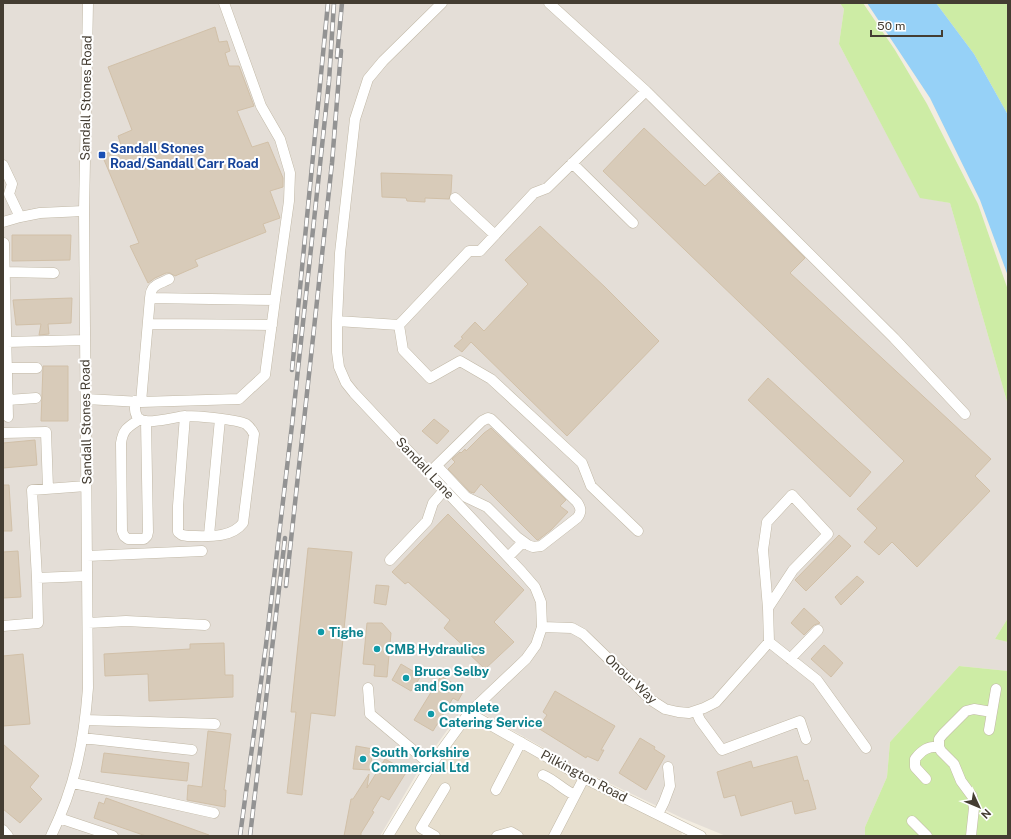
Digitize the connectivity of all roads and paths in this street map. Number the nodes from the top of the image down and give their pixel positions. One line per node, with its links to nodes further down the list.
1 (88, 3): 9 (street, Sandall Stones Road)
2 (224, 3): 20 (street)
3 (442, 3): 21 (street, Sandall Lane)
4 (549, 3): 5 (street)
5 (646, 91): 6 (street); 33 (street)
6 (572, 163): 12 (street); 13 (street)
7 (3, 165): 10 (street)
8 (455, 198): 13 (street)
9 (84, 211): 10 (street); 25 (street, Sandall Stones Road)
10 (20, 217): 11 (street)
11 (3, 222)
12 (633, 223)
13 (494, 235): 24 (street)
14 (4, 243): 15 (street)
15 (5, 272): 16 (street); 18 (street)
16 (54, 273)
17 (169, 279): 19 (street)
18 (4, 291): 26 (street)
19 (150, 298): 20 (street); 22 (street)
20 (275, 300): 23 (street)
21 (337, 321): 24 (street); 39 (street, Sandall Lane)
22 (148, 324): 23 (street); 32 (street)
23 (272, 325): 32 (street)
24 (399, 325): 43 (street)
25 (84, 340): 26 (street); 30 (street, Sandall Stones Road)
26 (6, 342): 28 (street)
27 (37, 368): 28 (street)
28 (6, 371): 31 (street)
29 (36, 398): 31 (street)
30 (86, 399): 32 (street); 40 (street, Sandall Stones Road)
31 (8, 400): 34 (street)
32 (138, 402): 37 (street)
33 (965, 414)
34 (8, 416)
35 (185, 416): 36 (street); 37 (street); 44 (street)
36 (220, 419): 44 (street); 44 (street)
37 (143, 420): 37 (street)
38 (3, 433): 41 (street)
39 (433, 470): 42 (street, Sandall Lane); 45 (street); 45 (street)
40 (86, 486): 41 (street); 47 (street, Sandall Stones Road)
41 (48, 488): 51 (street)
42 (445, 489): 48 (street, Sandall Lane); 49 (street)
43 (638, 531)
44 (209, 535)
45 (523, 542): 48 (street)
46 (202, 551): 47 (street)
47 (87, 556): 50 (street, Sandall Stones Road)
48 (508, 556): 56 (street, Sandall Lane)
49 (390, 560)
50 (87, 576): 51 (street); 53 (street, Sandall Stones Road)
51 (37, 578): 55 (street)
52 (768, 608): 52 (street); 58 (street)
53 (88, 623): 54 (street); 65 (street, Sandall Stones Road)
54 (205, 624)
55 (3, 626)
56 (542, 627): 62 (street, Onour Way); 64 (street, Sandall Lane)
57 (818, 630): 59 (street)
58 (769, 642): 59 (street); 62 (street, Onour Way)
59 (790, 659): 72 (street)
60 (368, 688): 74 (street)
61 (996, 689): 63 (street)
62 (696, 711): 69 (street)
63 (992, 712): 67 (street); 71 (street)
64 (469, 713): 70 (street, Pilkington Road); 74 (street, Sandall Lane)
65 (86, 720): 66 (street); 68 (street, Sandall Stones Road)
66 (215, 724)
67 (989, 730)
68 (82, 738): 73 (street); 79 (street, Sandall Stones Road)
69 (806, 739)
70 (521, 742): 77 (street, Pilkington Road); 81 (street)
71 (939, 747): 78 (street); 99 (street)
72 (866, 748)
73 (192, 750)
74 (431, 765): 92 (street, Sandall Lane)
75 (668, 767): 84 (street)
76 (543, 775): 82 (street)
77 (584, 778): 82 (street); 84 (street, Pilkington Road)
78 (926, 779)
79 (72, 783): 83 (street); 85 (street, Sandall Stones Road)
80 (445, 788): 88 (street)
81 (496, 790)
82 (575, 795): 96 (street)
83 (214, 814)
84 (658, 814): 97 (street, Pilkington Road)
85 (59, 818): 90 (street, Sandall Stones Road); 91 (street)
86 (912, 822): 98 (street)
87 (3, 830): 89 (street)
88 (419, 832): 93 (street)
89 (8, 836)
90 (51, 836)
91 (113, 836)
92 (388, 836)
93 (435, 836)
94 (497, 836): 95 (street)
95 (518, 836)
96 (554, 836)
97 (701, 836)
98 (928, 836)
99 (971, 836)

